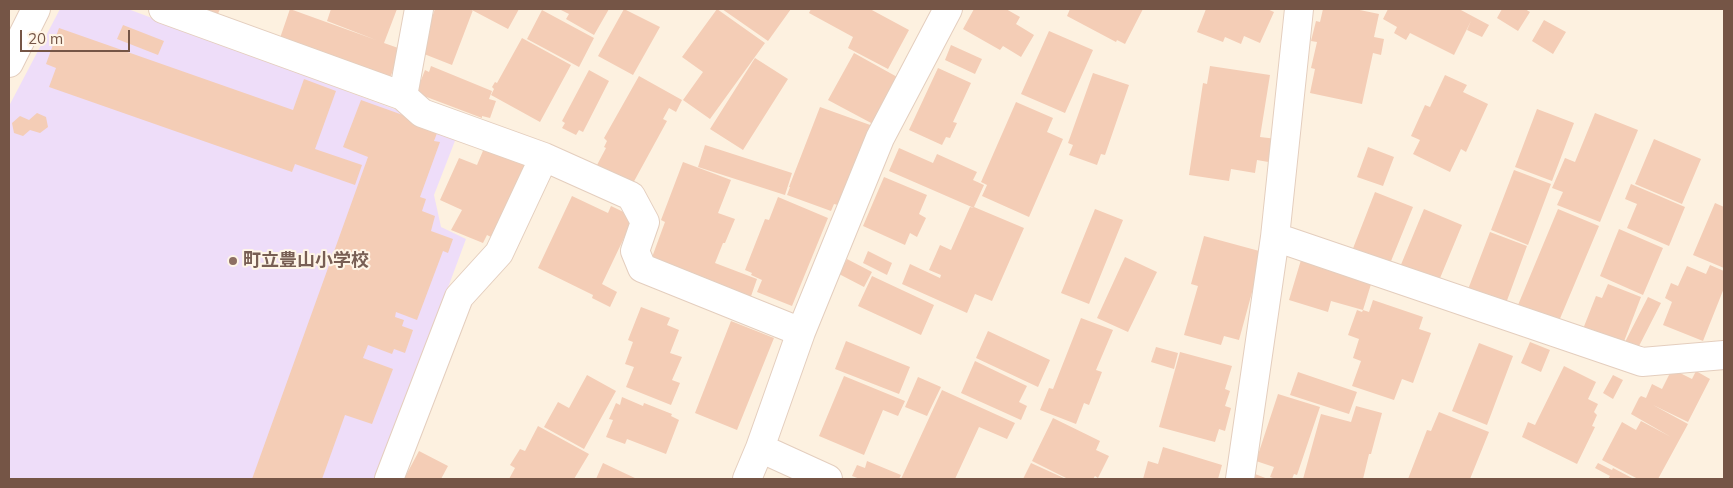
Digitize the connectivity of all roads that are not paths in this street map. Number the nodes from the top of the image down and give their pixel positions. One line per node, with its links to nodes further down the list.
1 (36, 9): 6 (street)
2 (163, 9): 7 (street)
3 (419, 9): 7 (street)
4 (948, 9): 10 (street)
5 (1299, 9): 9 (street)
6 (9, 63)
7 (403, 96): 8 (street)
8 (544, 157): 10 (street); 13 (street)
9 (1275, 237): 11 (street); 16 (street)
10 (801, 332): 12 (street)
11 (1724, 355)
12 (760, 448): 14 (street); 15 (street)
13 (389, 479)
14 (747, 479)
15 (828, 479)
16 (1240, 479)

